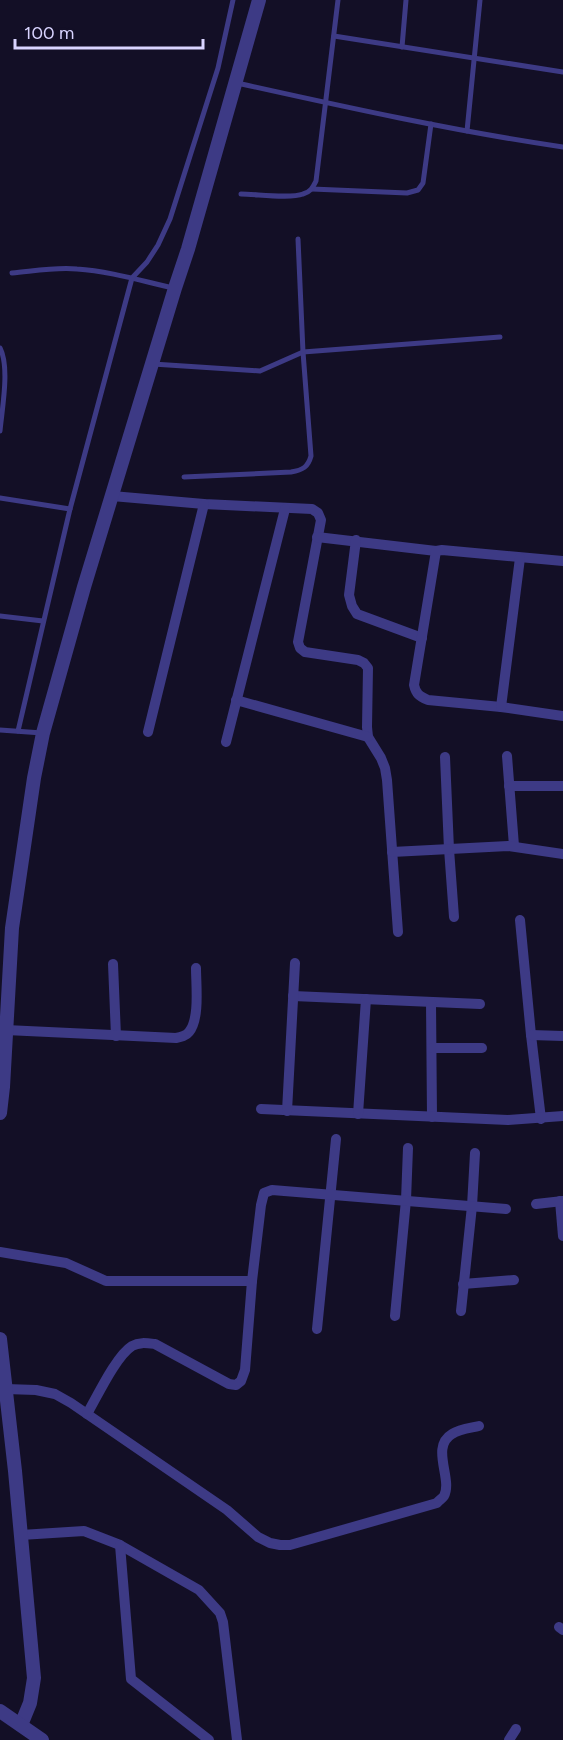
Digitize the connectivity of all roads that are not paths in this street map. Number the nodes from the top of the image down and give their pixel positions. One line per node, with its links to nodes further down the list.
1 (233, 0): 19 (lane)
2 (259, 0): 10 (street)
3 (338, 0): 6 (lane)
4 (406, 0): 7 (lane)
5 (480, 0): 8 (lane)
6 (334, 36): 7 (lane); 11 (lane)
7 (402, 47): 8 (lane)
8 (474, 59): 9 (lane); 13 (lane)
9 (563, 72)
10 (236, 83): 11 (lane); 20 (street)
11 (326, 103): 12 (lane); 15 (lane)
12 (431, 124): 13 (lane); 15 (lane)
13 (467, 131): 14 (lane)
14 (563, 147)
15 (312, 189): 16 (lane)
16 (241, 194)
17 (298, 239): 23 (lane)
18 (12, 273): 19 (lane)
19 (132, 278): 20 (lane); 30 (lane)
20 (175, 288): 24 (street)
21 (500, 337): 23 (lane)
22 (0, 348): 25 (lane)
23 (303, 352): 24 (lane); 26 (lane)
24 (153, 364): 27 (street)
25 (0, 431)
26 (184, 477)
27 (112, 496): 29 (street); 46 (street)
28 (0, 498): 30 (lane)
29 (204, 504): 31 (street); 45 (street)
30 (70, 509): 38 (lane)
31 (285, 509): 32 (street); 40 (street)
32 (317, 537): 33 (street); 47 (street)
33 (356, 540): 34 (street); 39 (street)
34 (436, 551): 35 (street); 39 (street)
35 (520, 558): 36 (street); 41 (street)
36 (563, 561)
37 (0, 616): 38 (lane)
38 (43, 621): 44 (lane)
39 (422, 638): 41 (street)
40 (236, 700): 47 (street); 48 (street)
41 (501, 707): 42 (street)
42 (563, 716)
43 (0, 730): 44 (lane)
44 (18, 731): 46 (lane)
45 (148, 732)
46 (43, 733): 67 (street)
47 (368, 738): 55 (street)
48 (225, 742)
49 (507, 756): 51 (street)
50 (445, 758): 54 (street)
51 (509, 786): 52 (street); 53 (street)
52 (563, 786)
53 (514, 846): 54 (street); 56 (street)
54 (449, 849): 55 (street); 57 (street)
55 (392, 852): 59 (street)
56 (563, 854)
57 (454, 917)
58 (520, 920): 68 (street)
59 (398, 932)
60 (295, 963): 63 (street)
61 (113, 964): 70 (street)
62 (196, 968): 70 (street)
63 (293, 996): 64 (street); 74 (street)
64 (366, 999): 65 (street); 76 (street)
65 (431, 1002): 66 (street); 71 (street)
66 (480, 1004)
67 (6, 1030): 70 (street); 75 (street)
68 (531, 1035): 69 (street); 79 (street)
69 (563, 1035)
70 (116, 1036)
71 (432, 1048): 72 (street); 78 (street)
72 (482, 1048)
73 (261, 1109): 74 (street)
74 (287, 1111): 76 (street)
75 (0, 1113)
76 (358, 1114): 78 (street)
77 (563, 1116): 79 (street)
78 (432, 1117): 79 (street)
79 (541, 1119)
80 (336, 1139): 83 (street)
81 (408, 1148): 84 (street)
82 (475, 1153): 87 (street)
83 (331, 1195): 84 (street); 92 (street); 96 (street)
84 (406, 1200): 87 (street); 95 (street)
85 (561, 1201): 86 (street); 89 (street)
86 (536, 1204)
87 (472, 1206): 88 (street); 93 (street)
88 (506, 1209)
89 (563, 1236)
90 (0, 1252): 92 (street)
91 (514, 1280): 93 (street)
92 (252, 1281): 99 (street)
93 (463, 1284): 94 (street)
94 (460, 1311)
95 (395, 1316)
96 (317, 1329)
97 (0, 1339): 98 (street)
98 (6, 1389): 99 (street); 101 (street)
99 (87, 1414): 100 (street)
100 (479, 1426)
101 (21, 1535): 102 (street); 104 (street)
102 (120, 1545): 107 (street); 108 (street)
103 (0, 1711): 104 (street)
104 (21, 1725): 106 (street)
105 (516, 1730): 109 (street)
106 (42, 1740)
107 (209, 1740)
108 (237, 1740)
109 (509, 1740)

